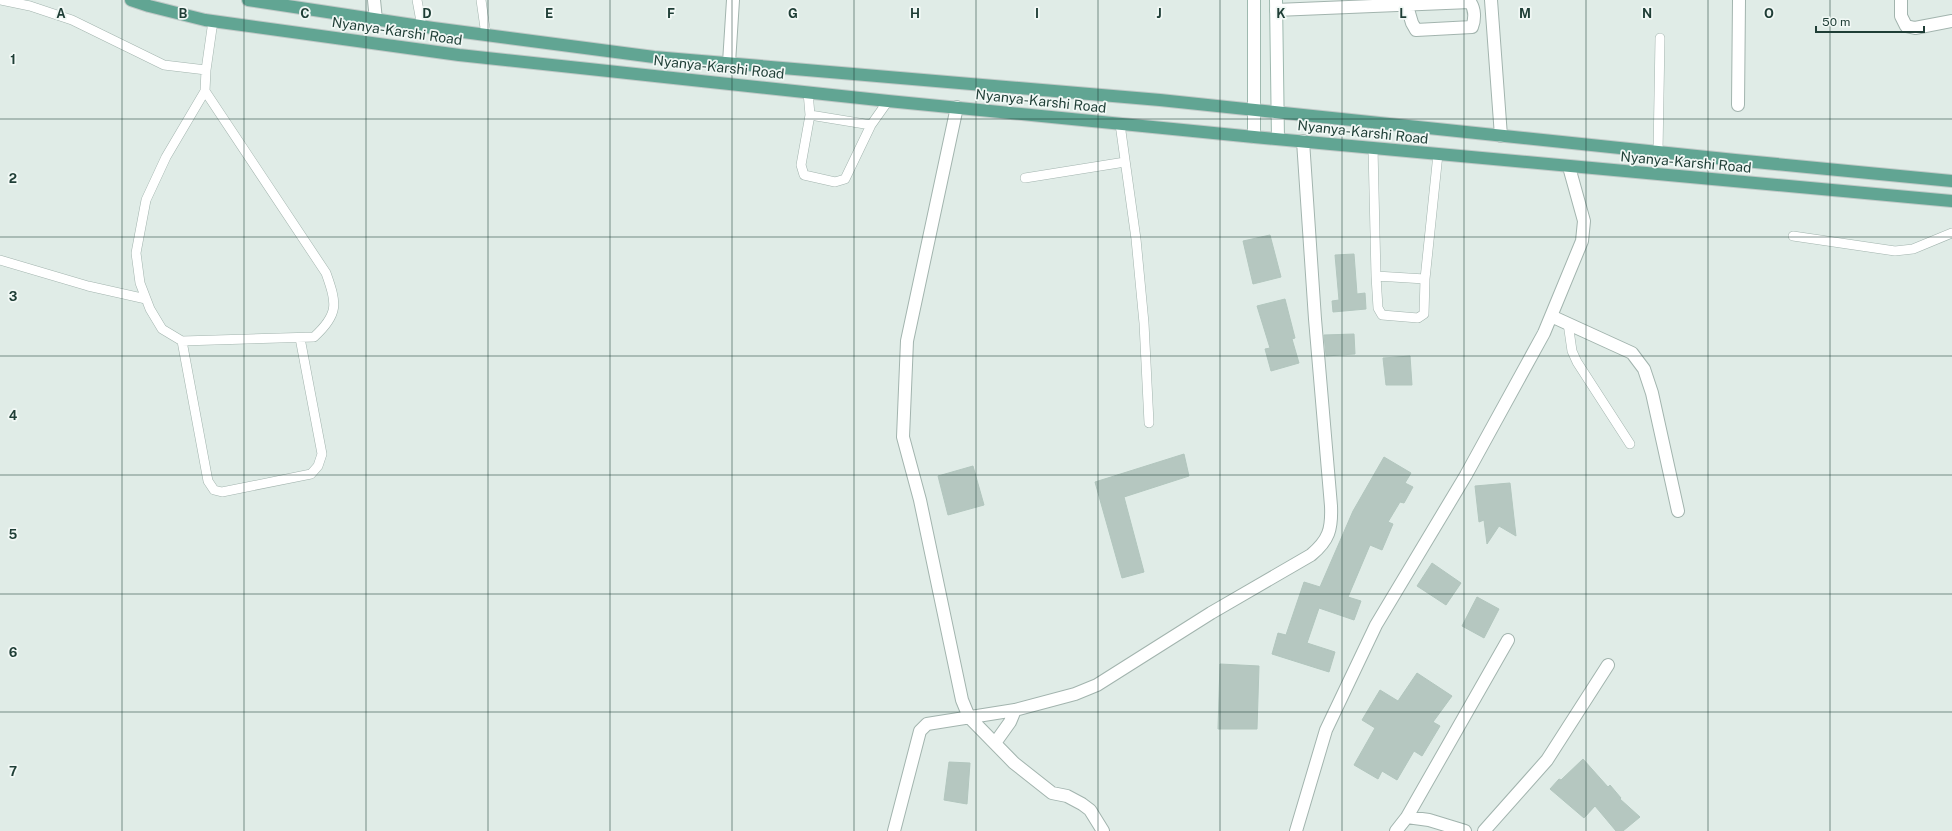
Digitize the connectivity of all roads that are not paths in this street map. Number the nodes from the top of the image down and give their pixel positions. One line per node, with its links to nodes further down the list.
1 (0, 0): 21 (lane)
2 (131, 0): 15 (main road, Nyanya-Karshi Road)
3 (248, 0): 14 (main road, Nyanya-Karshi Road)
4 (374, 0): 14 (street)
5 (418, 0): 17 (lane)
6 (481, 0): 18 (lane)
7 (733, 0): 20 (street)
8 (1254, 0): 29 (street)
9 (1491, 0): 34 (street)
10 (1739, 0): 27 (street)
11 (1901, 0): 16 (street)
12 (1276, 5): 13 (street); 30 (street)
13 (1407, 6): 13 (street)
14 (376, 20): 17 (main road, Nyanya-Karshi Road)
15 (213, 21): 21 (lane); 24 (main road, Nyanya-Karshi Road)
16 (1952, 21)
17 (422, 27): 18 (main road, Nyanya-Karshi Road)
18 (486, 35): 20 (main road, Nyanya-Karshi Road)
19 (1660, 38): 39 (lane)
20 (729, 63): 22 (main road, Nyanya-Karshi Road)
21 (206, 70): 23 (lane)
22 (830, 72): 25 (main road); 29 (main road, Nyanya-Karshi Road)
23 (205, 91): 51 (lane); 54 (lane)
24 (808, 92): 25 (main road, Nyanya-Karshi Road); 31 (lane)
25 (827, 94): 26 (main road, Nyanya-Karshi Road)
26 (888, 101): 28 (main road, Nyanya-Karshi Road); 33 (lane)
27 (1738, 105)
28 (957, 107): 32 (main road, Nyanya-Karshi Road); 62 (street)
29 (1254, 110): 30 (main road, Nyanya-Karshi Road); 35 (street)
30 (1277, 112): 34 (main road, Nyanya-Karshi Road); 36 (street)
31 (810, 115): 33 (lane); 33 (lane)
32 (1120, 124): 35 (main road, Nyanya-Karshi Road); 41 (lane)
33 (871, 125)
34 (1501, 136): 39 (main road, Nyanya-Karshi Road)
35 (1254, 137): 36 (main road, Nyanya-Karshi Road)
36 (1278, 139): 37 (main road, Nyanya-Karshi Road)
37 (1303, 141): 38 (main road, Nyanya-Karshi Road); 61 (street)
38 (1374, 148): 40 (main road, Nyanya-Karshi Road); 49 (lane)
39 (1658, 152): 44 (main road, Nyanya-Karshi Road)
40 (1438, 154): 42 (main road, Nyanya-Karshi Road); 50 (lane)
41 (1125, 162): 43 (lane); 56 (lane)
42 (1569, 166): 45 (main road, Nyanya-Karshi Road); 52 (street)
43 (1025, 178)
44 (1952, 181)
45 (1952, 201)
46 (1952, 233): 47 (lane)
47 (1793, 236)
48 (0, 260): 51 (lane)
49 (1376, 276): 50 (lane); 50 (lane)
50 (1426, 279)
51 (146, 299): 55 (lane)
52 (1551, 316): 53 (street); 67 (street)
53 (1568, 323): 57 (lane); 58 (street)
54 (300, 338): 55 (lane); 55 (lane)
55 (182, 342)
56 (1149, 423)
57 (1630, 444)
58 (1678, 511)
59 (1508, 640): 64 (street)
60 (1608, 666): 70 (street)
61 (1015, 710): 62 (street); 63 (street)
62 (969, 717): 63 (street); 65 (street)
63 (995, 743): 66 (street)
64 (1407, 817): 68 (street); 69 (street)
65 (894, 831)
66 (1103, 831)
67 (1296, 831)
68 (1396, 831)
69 (1465, 831)
70 (1484, 831)

